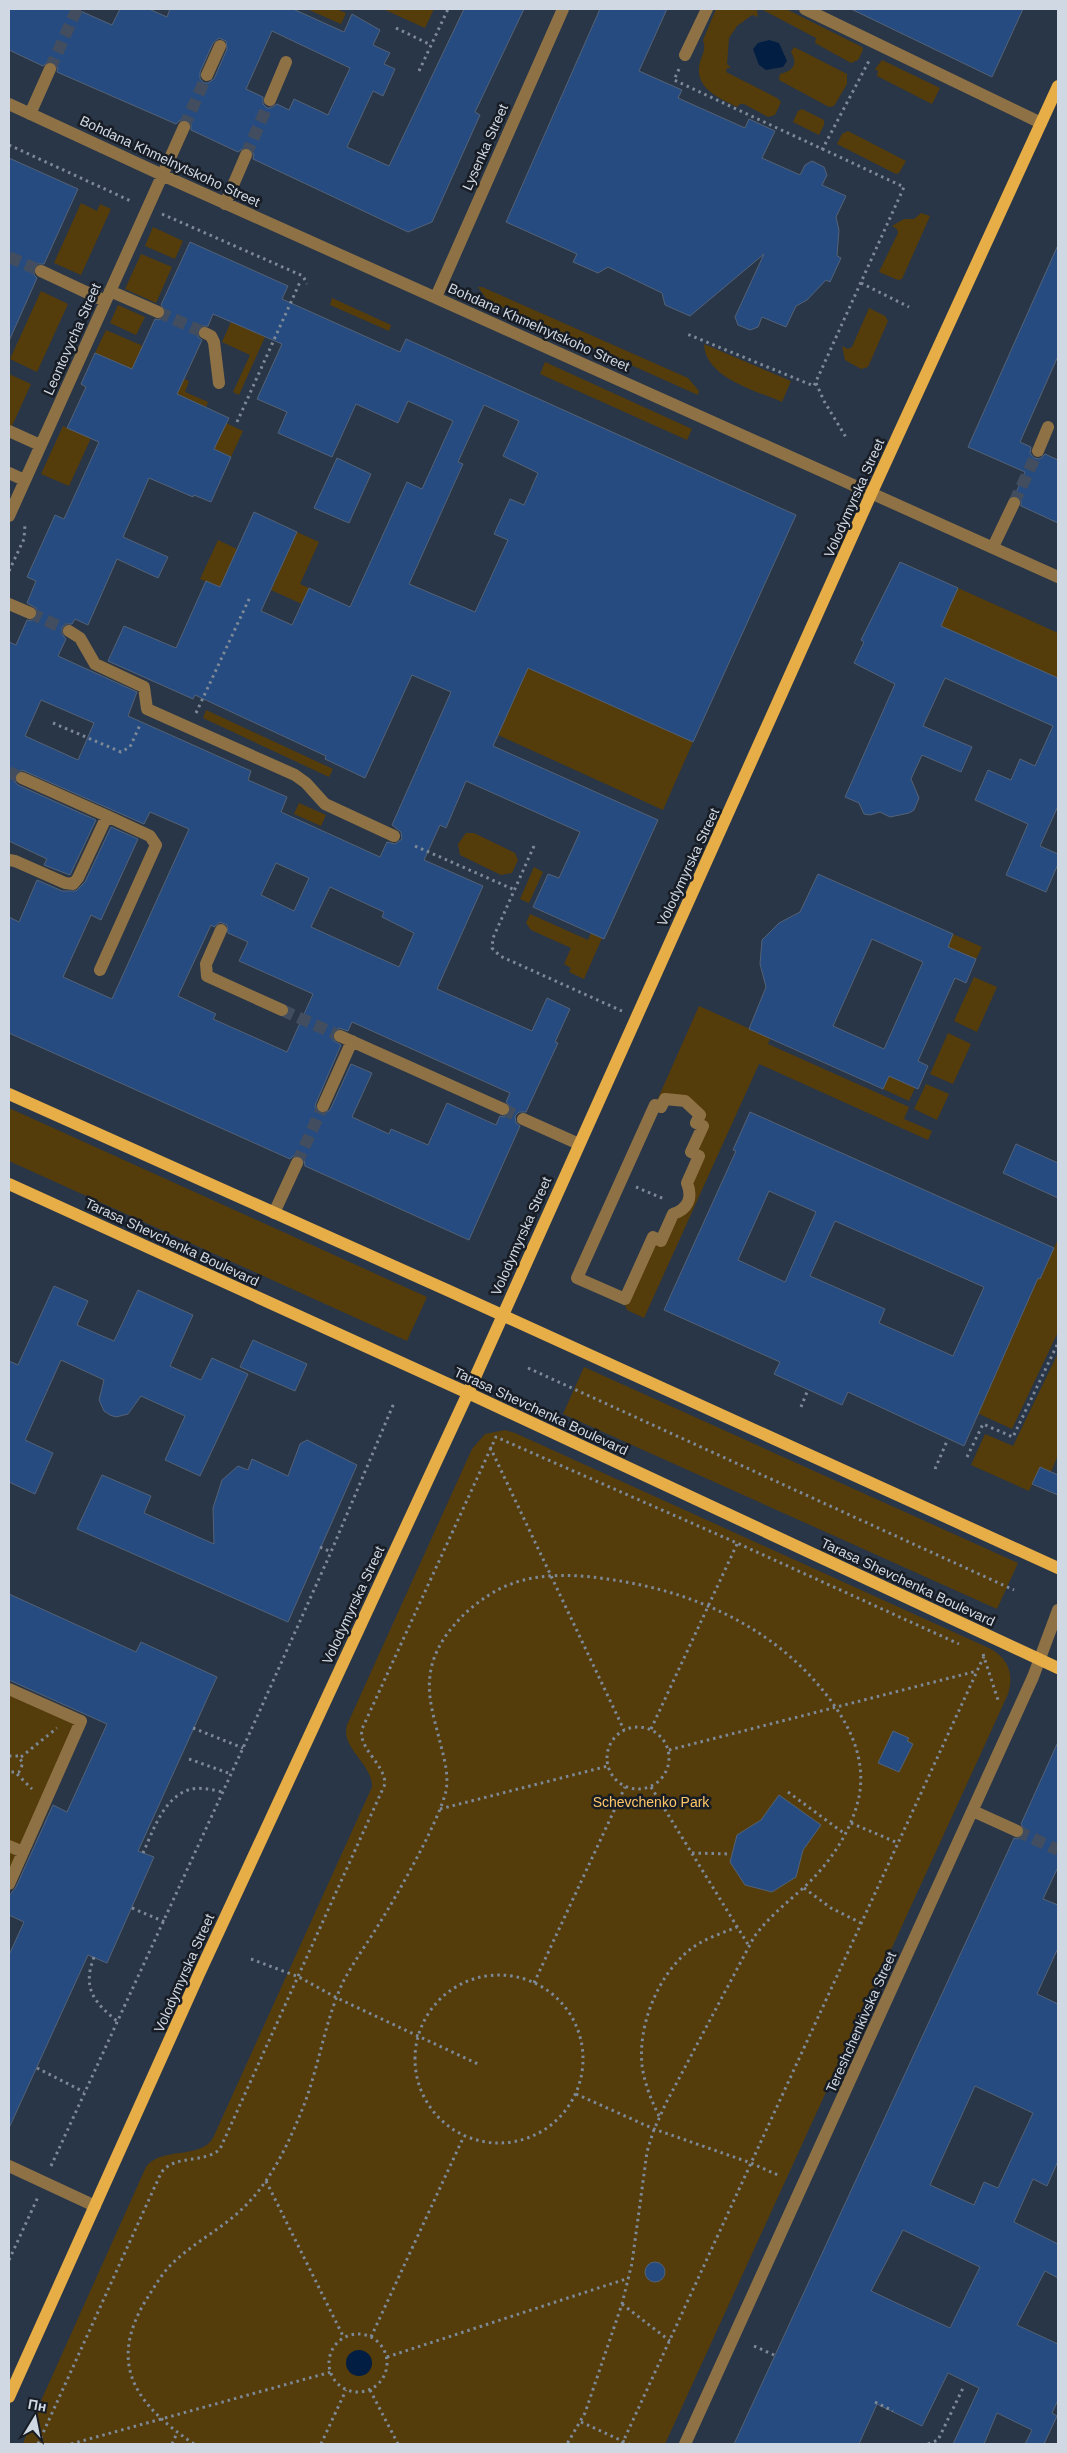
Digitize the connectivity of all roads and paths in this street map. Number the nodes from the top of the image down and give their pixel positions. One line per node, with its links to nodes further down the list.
1 (448, 9): 6 (path)
2 (563, 9): 28 (street, Lysenka Street)
3 (707, 9): 9 (street)
4 (806, 9): 8 (street)
5 (396, 28): 6 (path)
6 (431, 45): 12 (path)
7 (220, 46): 13 (street)
8 (878, 46): 18 (street); 20 (path)
9 (685, 56): 20 (path)
10 (286, 62): 15 (street)
11 (50, 69): 17 (street)
12 (419, 71)
13 (208, 75)
14 (1058, 86): 18 (main road, Volodymyrska Street)
15 (270, 100)
16 (9, 104): 17 (street, Bohdana Khmelnytskoho Street)
17 (30, 114): 22 (street, Bohdana Khmelnytskoho Street)
18 (1041, 123): 43 (main road, Volodymyrska Street)
19 (184, 127): 22 (street, Leontovycha Street)
20 (822, 150): 26 (path)
21 (246, 155): 23 (street)
22 (162, 175): 23 (street, Bohdana Khmelnytskoho Street); 27 (street, Leontovycha Street)
23 (225, 204): 28 (street, Bohdana Khmelnytskoho Street)
24 (41, 271): 27 (street)
25 (300, 282): 35 (path)
26 (861, 283): 29 (path); 33 (path)
27 (108, 296): 30 (street); 39 (street, Leontovycha Street)
28 (436, 297): 43 (street, Bohdana Khmelnytskoho Street)
29 (909, 307)
30 (158, 312)
31 (205, 333): 34 (street)
32 (687, 334): 33 (path)
33 (816, 382): 38 (path)
34 (219, 384)
35 (237, 422)
36 (1048, 427): 40 (street)
37 (9, 431): 39 (street)
38 (848, 439)
39 (40, 445): 42 (street, Leontovycha Street)
40 (1038, 451)
41 (9, 473): 42 (street)
42 (24, 480): 45 (street, Leontovycha Street)
43 (872, 492): 46 (street, Bohdana Khmelnytskoho Street); 65 (main road, Volodymyrska Street)
44 (1014, 503): 46 (street)
45 (9, 516)
46 (993, 547): 47 (street, Bohdana Khmelnytskoho Street)
47 (1058, 577)
48 (250, 597): 54 (path)
49 (9, 604): 50 (street)
50 (30, 613)
51 (69, 631): 52 (street)
52 (147, 709): 53 (path); 54 (street)
53 (54, 723)
54 (190, 728): 57 (street)
55 (22, 778): 56 (street)
56 (107, 816): 60 (street); 63 (street)
57 (394, 836)
58 (415, 846): 61 (path)
59 (534, 846): 61 (path)
60 (9, 860)
61 (515, 890): 65 (path)
62 (221, 930): 64 (street)
63 (100, 970)
64 (282, 1010)
65 (636, 1018): 73 (main road, Volodymyrska Street)
66 (340, 1036): 67 (street)
67 (352, 1042): 70 (street); 71 (street)
68 (9, 1094): 78 (main road)
69 (655, 1105): 69 (street)
70 (323, 1106)
71 (503, 1109)
72 (523, 1119): 73 (street)
73 (579, 1144): 79 (main road, Volodymyrska Street)
74 (297, 1163): 78 (street)
75 (9, 1184): 83 (main road, Tarasa Shevchenka Boulevard)
76 (633, 1186): 77 (path)
77 (664, 1200)
78 (274, 1214): 79 (main road)
79 (502, 1315): 83 (main road, Volodymyrska Street); 93 (main road)
80 (1058, 1343): 88 (path)
81 (528, 1368): 95 (path)
82 (807, 1392): 85 (path)
83 (468, 1393): 101 (main road, Tarasa Shevchenka Boulevard); 160 (main road, Volodymyrska Street)
84 (394, 1403): 92 (path)
85 (800, 1406)
86 (947, 1442): 89 (path)
87 (490, 1446): 90 (path); 94 (path); 143 (path)
88 (967, 1456)
89 (934, 1469)
90 (738, 1543): 96 (path); 98 (path)
91 (320, 1547): 92 (path)
92 (331, 1552): 111 (path)
93 (1058, 1568)
94 (551, 1576): 96 (path); 109 (path); 123 (path)
95 (1014, 1590)
96 (709, 1605): 106 (path); 110 (path)
97 (1058, 1610): 101 (street, Tereshchenkivska Street)
98 (967, 1647)
99 (976, 1651): 100 (path)
100 (984, 1655): 103 (path); 105 (path)
101 (1041, 1659): 102 (main road, Tarasa Shevchenka Boulevard); 124 (street, Tereshchenkivska Street)
102 (1058, 1668)
103 (977, 1671): 106 (path); 128 (path)
104 (9, 1689): 107 (street)
105 (998, 1700)
106 (835, 1707): 112 (path); 125 (path)
107 (71, 1716): 114 (path); 130 (street)
108 (194, 1728): 111 (path)
109 (624, 1730): 110 (path); 116 (path)
110 (651, 1730): 112 (path)
111 (243, 1748): 118 (path)
112 (669, 1750): 120 (path)
113 (9, 1756): 114 (path)
114 (21, 1758): 117 (path)
115 (189, 1759): 118 (path)
116 (608, 1766): 119 (path); 123 (path)
117 (9, 1772)
118 (231, 1774): 121 (path)
119 (625, 1787): 120 (path); 144 (path)
120 (651, 1787): 132 (path)
121 (223, 1792): 131 (path); 137 (path)
122 (788, 1792): 127 (path)
123 (440, 1809): 145 (path)
124 (972, 1810): 126 (street); 189 (street, Tereshchenkivska Street)
125 (851, 1823): 127 (path); 128 (path)
126 (1017, 1831)
127 (845, 1834): 135 (path)
128 (898, 1843): 138 (path)
129 (9, 1846): 130 (street)
130 (23, 1852): 134 (street)
131 (143, 1852)
132 (692, 1853): 133 (path); 139 (path)
133 (730, 1854)
134 (9, 1884)
135 (804, 1888): 138 (path); 140 (path)
136 (132, 1908): 137 (path)
137 (165, 1922): 146 (path)
138 (861, 1923): 155 (path)
139 (737, 1927): 140 (path); 152 (path)
140 (748, 1946): 152 (path)
141 (94, 1957): 146 (path)
142 (251, 1959): 143 (path)
143 (299, 1977): 145 (path); 181 (path)
144 (534, 1983): 147 (path); 151 (path)
145 (337, 1998): 147 (path); 158 (path)
146 (118, 2022): 150 (path)
147 (418, 2034): 148 (path); 154 (path)
148 (480, 2064)
149 (37, 2068): 150 (path)
150 (84, 2092): 159 (path)
151 (576, 2094): 153 (path); 154 (path)
152 (660, 2116): 153 (path)
153 (654, 2129): 155 (path); 162 (path)
154 (464, 2136): 164 (path)
155 (751, 2163): 157 (path); 166 (path)
156 (9, 2166): 159 (street)
157 (780, 2176)
158 (266, 2181): 165 (path); 177 (path)
159 (44, 2184): 160 (street); 161 (path)
160 (95, 2206): 174 (main road, Volodymyrska Street)
161 (9, 2260)
162 (629, 2278): 163 (path); 169 (path)
163 (622, 2304): 166 (path); 178 (path)
164 (371, 2337): 165 (path); 169 (path)
165 (344, 2338): 170 (path)
166 (670, 2340): 180 (path)
167 (754, 2346): 168 (path)
168 (774, 2355)
169 (387, 2357): 173 (path)
170 (331, 2372): 172 (path); 177 (path)
171 (963, 2388): 190 (path)
172 (346, 2390): 173 (path); 185 (path)
173 (370, 2390): 186 (path)
174 (9, 2397)
175 (875, 2402): 176 (path)
176 (892, 2411)
177 (161, 2419): 179 (path); 182 (path)
178 (581, 2422): 180 (path); 187 (path)
179 (177, 2432): 183 (path); 184 (path)
180 (623, 2443): 188 (path)
181 (38, 2444)
182 (71, 2444)
183 (172, 2444)
184 (194, 2444)
185 (321, 2444)
186 (398, 2444)
187 (567, 2444)
188 (629, 2444)
189 (685, 2444)
190 (928, 2444)

